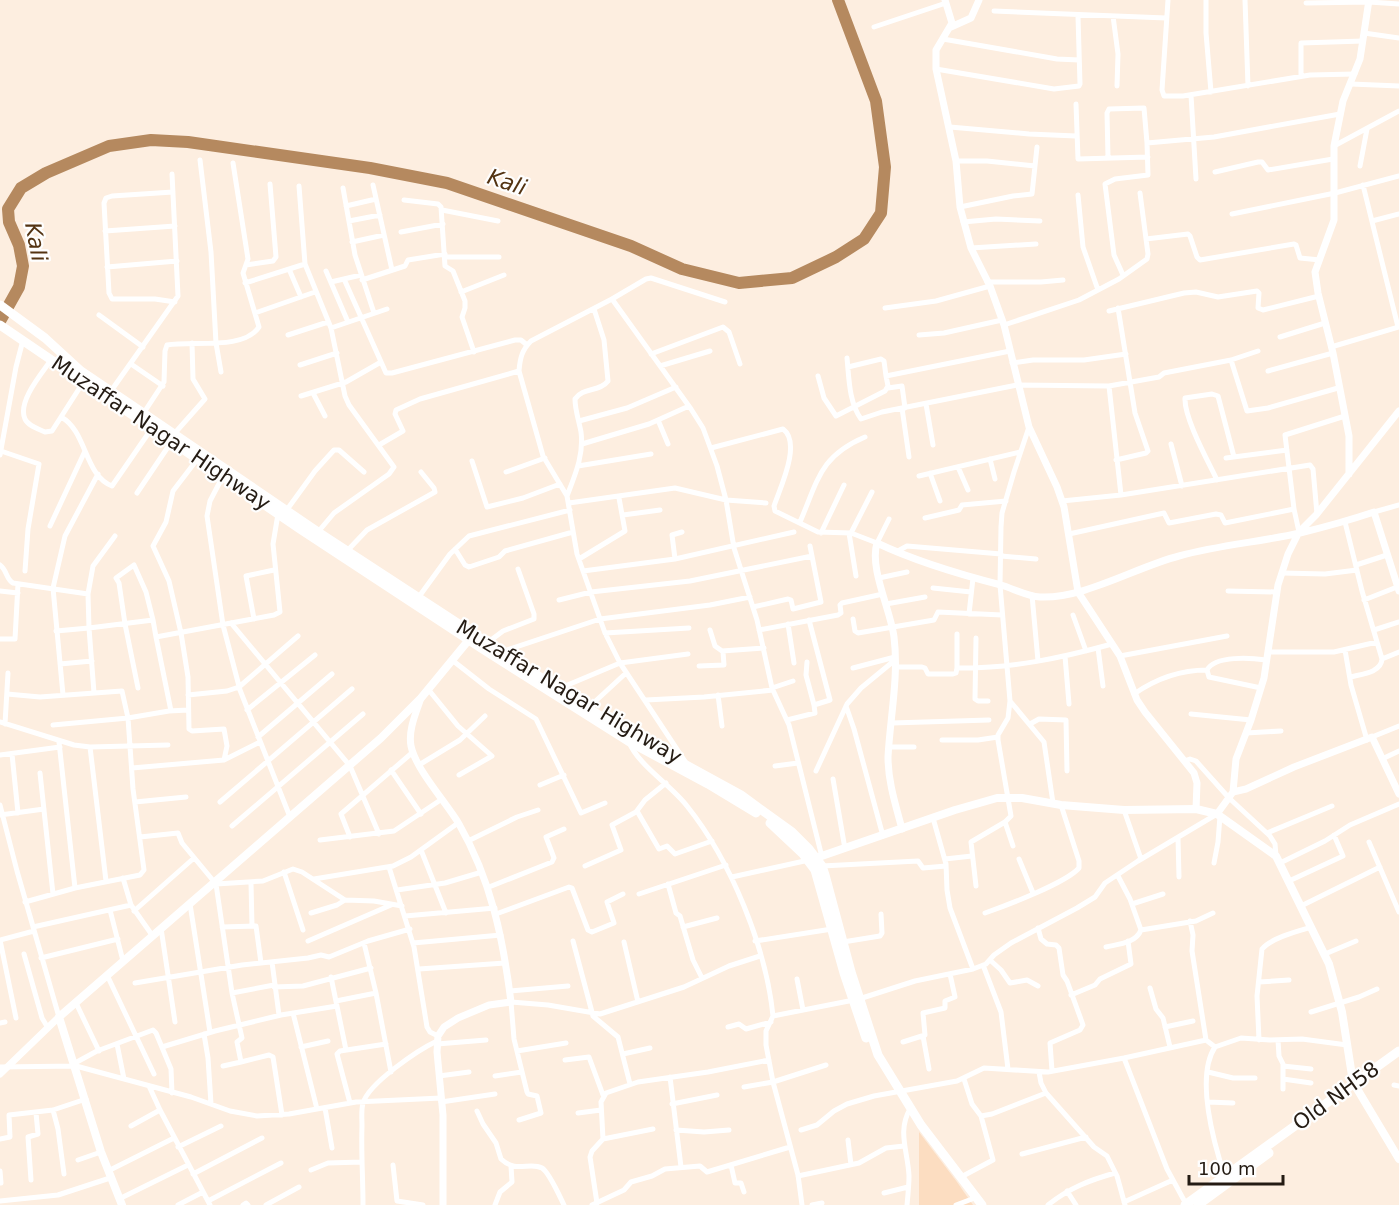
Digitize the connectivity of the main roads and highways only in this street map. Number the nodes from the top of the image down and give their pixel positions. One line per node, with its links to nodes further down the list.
1 (0, 305): 3 (main road, Muzaffar Nagar Highway)
2 (0, 325): 3 (main road, Muzaffar Nagar Highway)
3 (173, 438): 4 (main road, Muzaffar Nagar Highway)
4 (200, 456): 5 (main road, Muzaffar Nagar Highway); 5 (main road, Muzaffar Nagar Highway)
5 (282, 512): 6 (main road, Muzaffar Nagar Highway); 6 (main road, Muzaffar Nagar Highway)
6 (470, 637): 7 (main road, Muzaffar Nagar Highway); 16 (main road)
7 (484, 646): 8 (main road, Muzaffar Nagar Highway); 8 (main road, Muzaffar Nagar Highway)
8 (627, 736): 9 (main road, Muzaffar Nagar Highway); 9 (main road, Muzaffar Nagar Highway)
9 (817, 860): 10 (main road, Muzaffar Nagar Highway); 10 (main road, Muzaffar Nagar Highway); 13 (main road)
10 (856, 1000): 14 (main road, Muzaffar Nagar Highway)
11 (1399, 1051): 13 (main road, Old NH58)
12 (1399, 1058): 13 (main road, Old NH58)
13 (1355, 1085): 15 (main road); 19 (main road, Old NH58); 20 (main road, Old NH58)
14 (909, 1112): 17 (main road, Muzaffar Nagar Highway); 18 (main road, Muzaffar Nagar Highway)
15 (1399, 1159)
16 (120, 1202)
17 (974, 1202)
18 (982, 1205)
19 (1186, 1205)
20 (1198, 1205)

